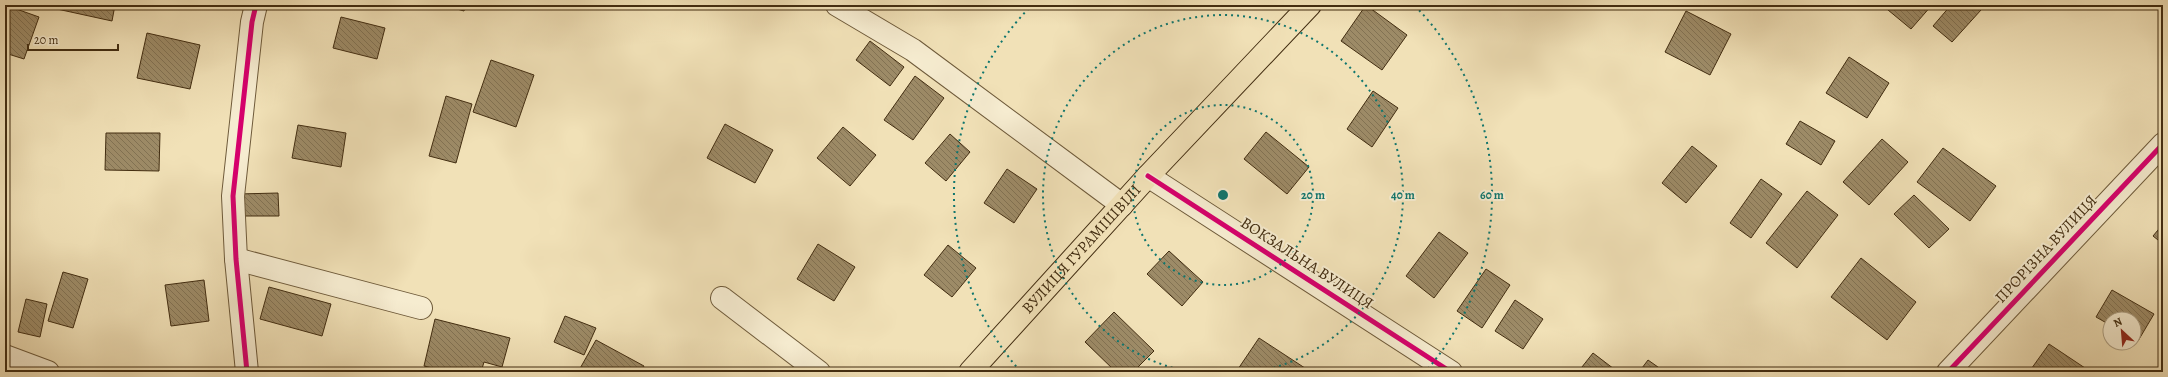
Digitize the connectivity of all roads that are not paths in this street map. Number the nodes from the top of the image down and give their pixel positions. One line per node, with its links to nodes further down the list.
1 (256, 5): 7 (street)
2 (837, 5): 6 (street)
3 (1310, 5): 5 (main road, ВУЛИЦЯ ГУРАМІШВІЛІ)
4 (2163, 144): 16 (street, ПРОРІЗНА ВУЛИЦЯ)
5 (1148, 176): 6 (main road, ВУЛИЦЯ ГУРАМІШВІЛІ); 15 (street, ВОКЗАЛЬНА ВУЛИЦЯ)
6 (1122, 205): 14 (main road, ВУЛИЦЯ ГУРАМІШВІЛІ)
7 (236, 259): 9 (street); 12 (street)
8 (722, 298): 13 (street)
9 (421, 308)
10 (5, 356): 11 (street)
11 (48, 372)
12 (247, 372)
13 (819, 372)
14 (970, 372)
15 (1451, 372)
16 (1948, 372)

